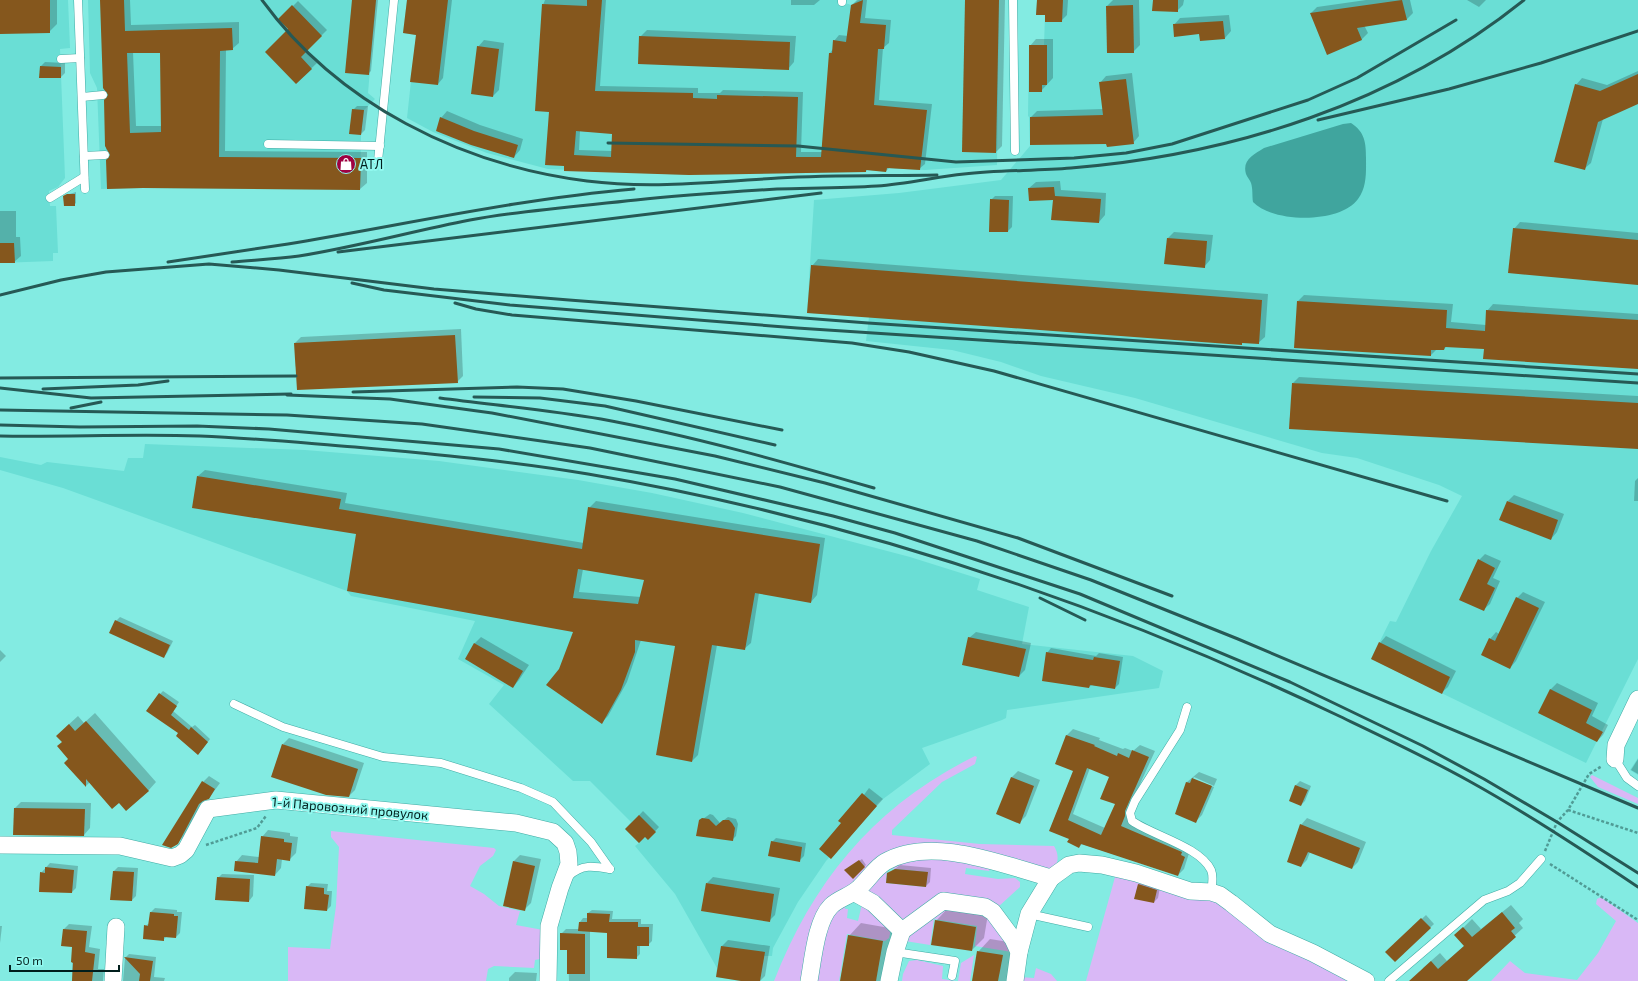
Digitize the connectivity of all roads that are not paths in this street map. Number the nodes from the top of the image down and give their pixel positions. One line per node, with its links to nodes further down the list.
1 (78, 0): 4 (lane)
2 (394, 0): 9 (lane)
3 (1013, 0): 10 (lane)
4 (80, 58): 5 (lane); 7 (lane)
5 (61, 59)
6 (103, 95): 7 (lane)
7 (82, 96): 12 (lane)
8 (268, 144): 9 (lane)
9 (380, 146): 13 (lane)
10 (1015, 151)
11 (105, 155): 12 (lane)
12 (84, 156): 14 (lane)
13 (378, 161)
14 (84, 177): 15 (lane); 16 (lane)
15 (85, 189)
16 (50, 198)
17 (1638, 699): 20 (street)
18 (234, 704): 25 (lane)
19 (1187, 707): 26 (lane)
20 (1615, 759): 21 (lane)
21 (1638, 786)
22 (0, 845): 25 (street, 1-й Паровозний провулок)
23 (1541, 859): 41 (lane)
24 (1051, 878): 26 (street); 27 (street); 28 (street)
25 (560, 888): 36 (street)
26 (1211, 892): 40 (street)
27 (855, 893): 31 (street); 37 (street)
28 (1029, 914): 30 (lane); 33 (street)
29 (116, 927): 35 (street)
30 (1088, 927)
31 (902, 931): 32 (street); 33 (street)
32 (895, 952): 34 (lane); 38 (street)
33 (1019, 952): 39 (street)
34 (952, 976)
35 (112, 981)
36 (548, 981)
37 (809, 981)
38 (889, 981)
39 (1015, 981)
40 (1366, 981)
41 (1389, 981)

